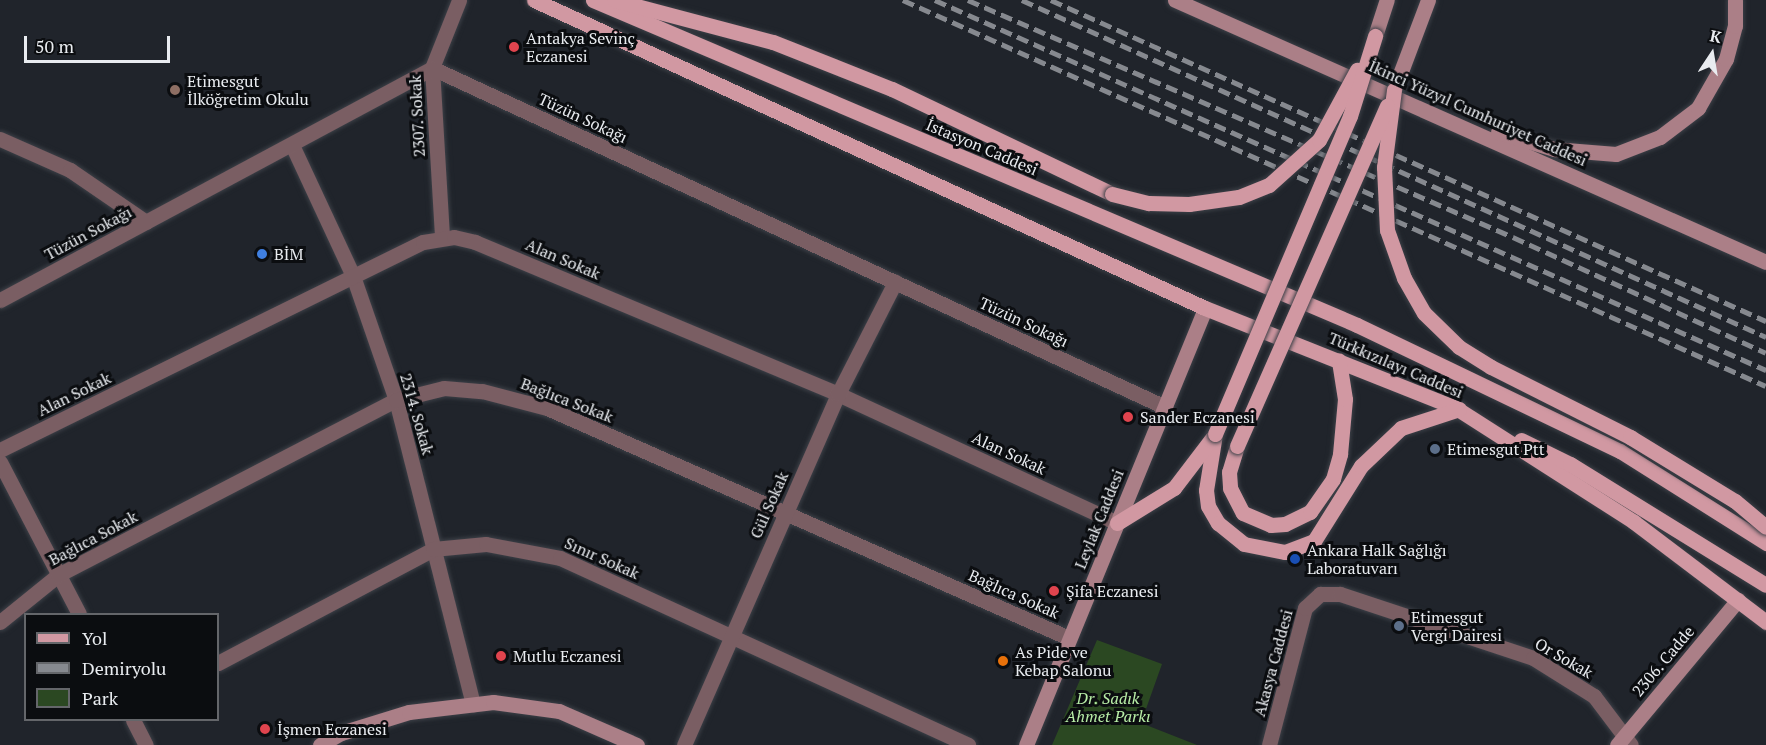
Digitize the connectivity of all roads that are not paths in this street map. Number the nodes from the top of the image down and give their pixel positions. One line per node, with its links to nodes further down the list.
1 (459, 0): 10 (street, 2307. Sokak)
2 (534, 0): 21 (main road)
3 (593, 0): 22 (main road, İstasyon Caddesi)
4 (614, 0): 9 (main road, bridge)
5 (1175, 0): 12 (main road, İkinci Yüzyıl Cumhuriyet Caddesi)
6 (1387, 0): 9 (main road)
7 (1428, 0): 11 (main road)
8 (1735, 0): 12 (main road)
9 (1375, 36): 28 (main road, bridge)
10 (432, 68): 14 (street, Tüzün Sokağı); 16 (street, 2307. Sokak); 19 (street, Tüzün Sokağı)
11 (1394, 90): 23 (main road, bridge); 33 (main road, bridge)
12 (1436, 113): 17 (main road, İkinci Yüzyıl Cumhuriyet Caddesi)
13 (0, 139): 15 (street)
14 (292, 145): 15 (street, Tüzün Sokağı); 18 (street, 2314. Sokak)
15 (146, 222): 20 (street, Tüzün Sokağı)
16 (442, 236): 18 (street, Alan Sokak); 24 (street, Alan Sokak)
17 (1766, 262)
18 (353, 276): 25 (street, 2314. Sokak); 29 (street, Alan Sokak)
19 (895, 282): 24 (street, Gül Sokak); 26 (street, Tüzün Sokağı)
20 (0, 300)
21 (1205, 308): 23 (main road, Türkkızılayı Caddesi); 26 (main road, Leylak Caddesi)
22 (1357, 325): 34 (main road, Türkkızılayı Caddesi)
23 (1339, 360): 27 (main road, Türkkızılayı Caddesi)
24 (838, 394): 31 (street, Gül Sokak); 32 (street, Alan Sokak)
25 (396, 400): 31 (street, Bağlıca Sokak); 35 (street, 2314. Sokak); 36 (street, Bağlıca Sokak)
26 (1165, 407): 32 (main road, Leylak Caddesi)
27 (1456, 408): 28 (main road); 37 (main road); 39 (main road, Türkkızılayı Caddesi)
28 (1215, 434): 32 (main road)
29 (0, 450)
30 (0, 462): 36 (street)
31 (785, 512): 43 (street, Gül Sokak); 44 (street, Bağlıca Sokak)
32 (1117, 523): 44 (main road, Leylak Caddesi)
33 (1766, 526)
34 (1766, 543)
35 (433, 549): 43 (street, Sınır Sokak); 45 (street, Sınır Sokak); 46 (street, 2314. Sokak)
36 (58, 575): 40 (street); 41 (street, Bağlıca Sokak)
37 (1766, 585)
38 (1320, 594): 48 (street, Or Sokak); 55 (street, Akasya Caddesi)
39 (1738, 600): 42 (main road, Türkkızılayı Caddesi); 48 (main road, 2306. Cadde)
40 (78, 613)
41 (0, 622)
42 (1766, 622)
43 (732, 636): 52 (street, Gül Sokak); 53 (street, Sınır Sokak)
44 (1070, 638): 54 (main road, Leylak Caddesi)
45 (219, 662)
46 (473, 704): 50 (main road); 51 (main road)
47 (134, 721): 49 (street)
48 (1624, 742)
49 (146, 745)
50 (320, 745)
51 (637, 745)
52 (684, 745)
53 (968, 745)
54 (1026, 745)
55 (1269, 745)

